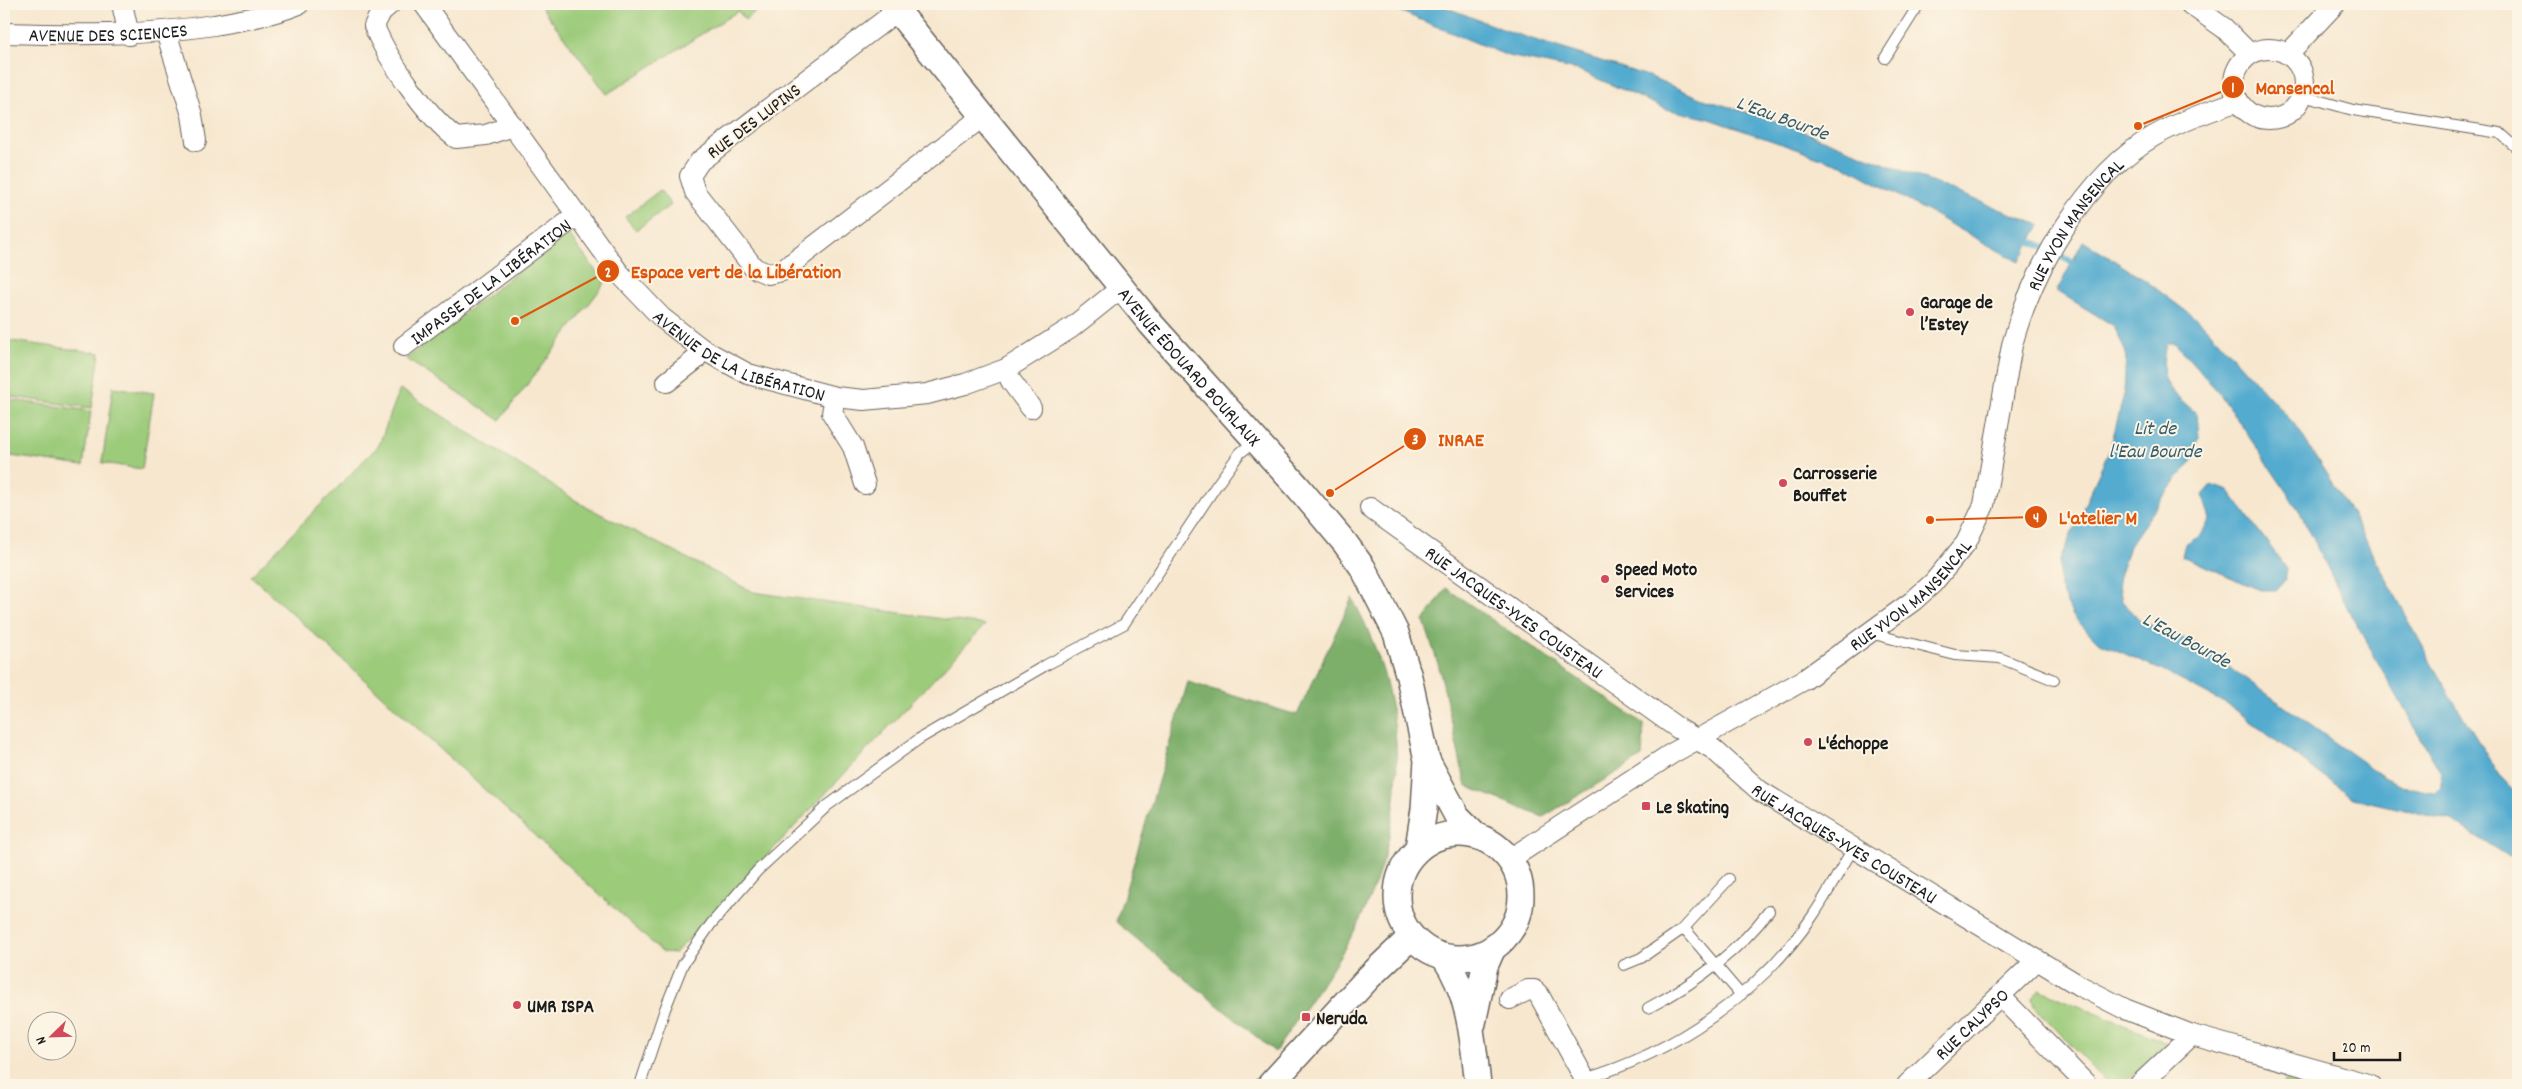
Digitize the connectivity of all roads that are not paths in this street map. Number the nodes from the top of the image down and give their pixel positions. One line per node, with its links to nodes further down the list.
1 (122, 4): 11 (street)
2 (299, 4): 9 (street, AVENUE DES SCIENCES)
3 (390, 4): 18 (street)
4 (424, 4): 18 (street, AVENUE DE LA LIBÉRATION)
5 (1919, 4): 14 (lane)
6 (2190, 4): 12 (street)
7 (2335, 4): 13 (street)
8 (894, 7): 17 (street, AVENUE ÉDOUARD BOURLAUX); 17 (street, RUE DES LUPINS)
9 (166, 32): 11 (street, AVENUE DES SCIENCES); 19 (street)
10 (4, 33): 11 (street, AVENUE DES SCIENCES)
11 (129, 35)
12 (2250, 54): 13 (street); 16 (street)
13 (2288, 54): 15 (street)
14 (1885, 58)
15 (2303, 96): 16 (street); 20 (lane)
16 (2238, 101): 32 (street, RUE YVON MANSENCAL)
17 (982, 116): 22 (street, AVENUE ÉDOUARD BOURLAUX)
18 (512, 126): 21 (street, AVENUE DE LA LIBÉRATION)
19 (196, 141)
20 (2518, 148)
21 (576, 216): 23 (street, IMPASSE DE LA LIBÉRATION); 24 (street, AVENUE DE LA LIBÉRATION)
22 (1121, 288): 25 (street, AVENUE DE LA LIBÉRATION); 29 (street, AVENUE ÉDOUARD BOURLAUX)
23 (404, 346)
24 (702, 349): 26 (street); 27 (street, AVENUE DE LA LIBÉRATION)
25 (1006, 369): 27 (street, AVENUE DE LA LIBÉRATION); 28 (street)
26 (667, 382)
27 (835, 397): 30 (street)
28 (1031, 408)
29 (1256, 440): 35 (street, AVENUE ÉDOUARD BOURLAUX); 56 (lane)
30 (865, 484)
31 (1370, 508): 34 (street, RUE JACQUES-YVES COUSTEAU)
32 (1870, 633): 33 (lane); 34 (street, RUE YVON MANSENCAL)
33 (2054, 680)
34 (1697, 740): 38 (street, RUE JACQUES-YVES COUSTEAU); 39 (street, RUE YVON MANSENCAL)
35 (1427, 760): 36 (street, AVENUE ÉDOUARD BOURLAUX); 37 (street, AVENUE ÉDOUARD BOURLAUX)
36 (1476, 835): 37 (street); 39 (street)
37 (1418, 848): 43 (street)
38 (1853, 849): 46 (street, RUE JACQUES-YVES COUSTEAU); 49 (lane)
39 (1510, 859): 44 (street)
40 (1729, 879): 42 (lane)
41 (1769, 911): 47 (lane)
42 (1684, 928): 47 (lane); 48 (lane)
43 (1411, 937): 45 (street); 57 (street)
44 (1494, 948): 45 (street); 53 (street)
45 (1444, 957): 53 (street)
46 (2036, 962): 50 (street, RUE CALYPSO); 54 (street, RUE JACQUES-YVES COUSTEAU)
47 (1716, 964): 49 (lane); 52 (lane)
48 (1624, 965)
49 (1741, 995): 55 (lane)
50 (2001, 997): 59 (street, RUE CALYPSO); 60 (street)
51 (1510, 999): 55 (street)
52 (1648, 1008)
53 (1472, 1028): 58 (street)
54 (2192, 1035): 61 (street); 62 (street, RUE JACQUES-YVES COUSTEAU)
55 (1586, 1082)
56 (640, 1085)
57 (1270, 1085)
58 (1478, 1085)
59 (1907, 1085)
60 (2087, 1085)
61 (2139, 1085)
62 (2371, 1085)

